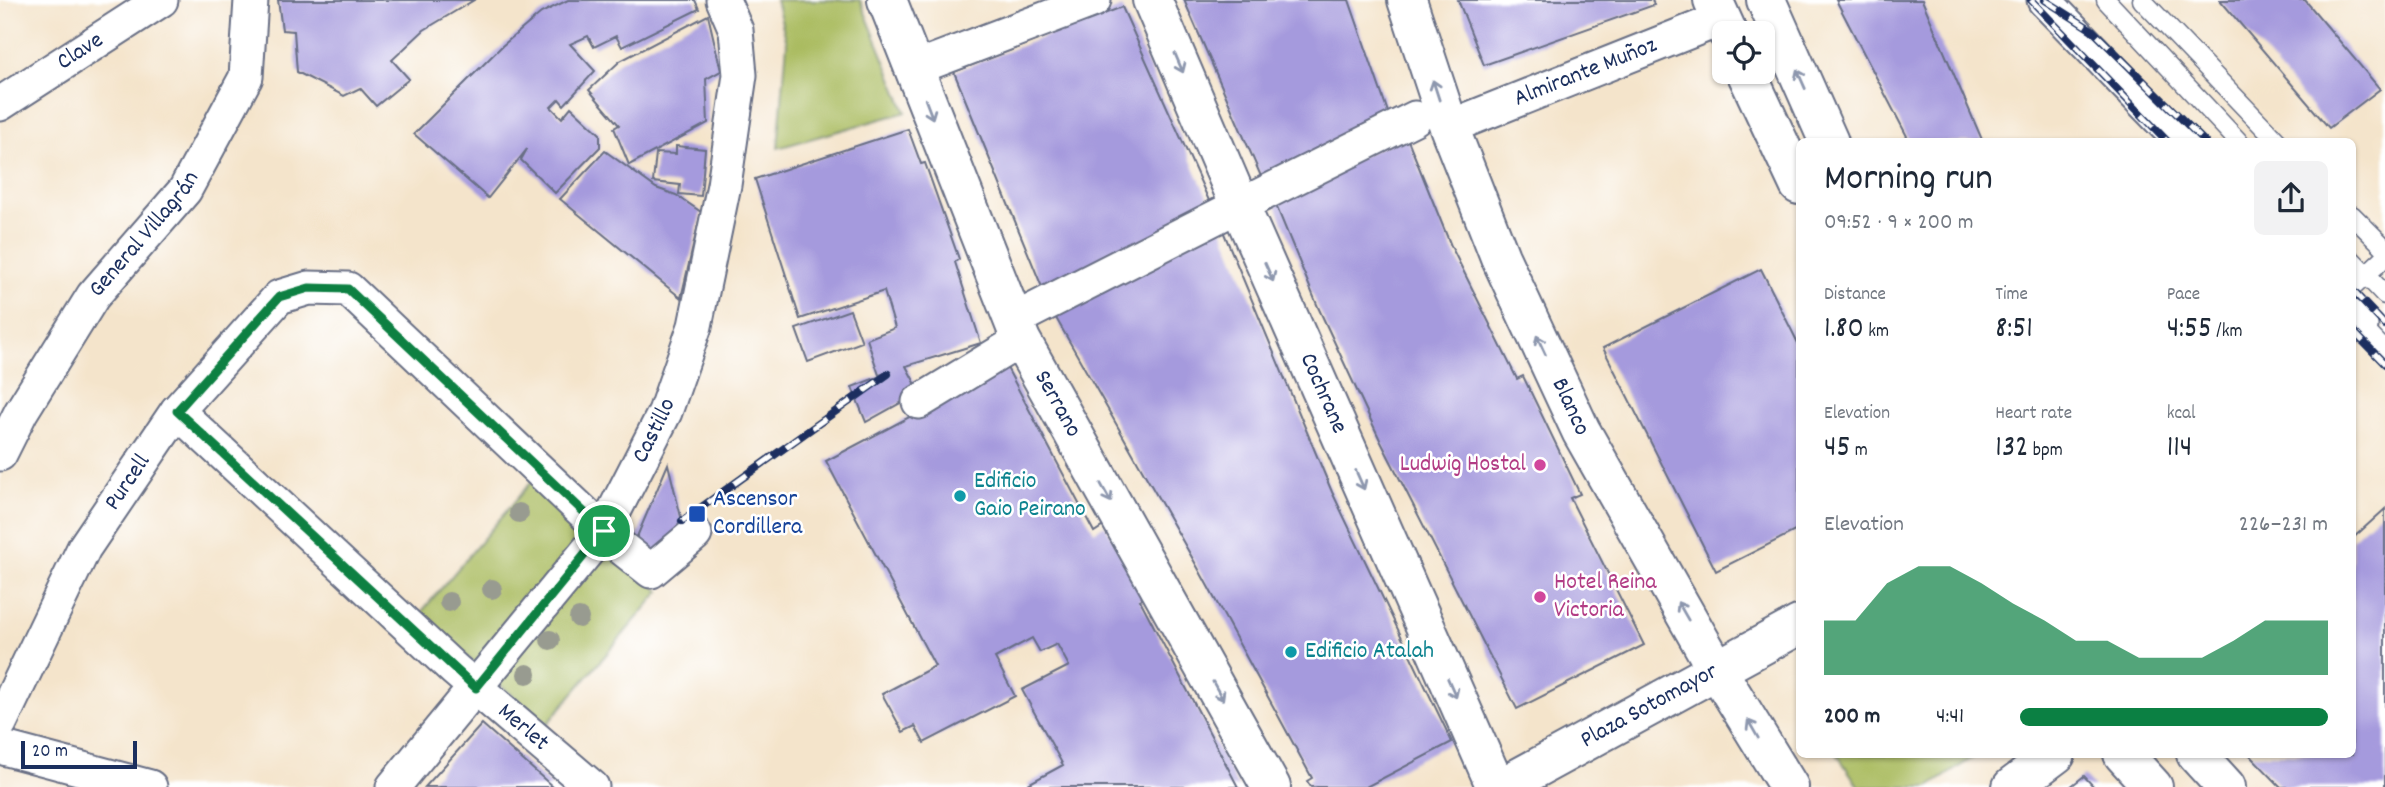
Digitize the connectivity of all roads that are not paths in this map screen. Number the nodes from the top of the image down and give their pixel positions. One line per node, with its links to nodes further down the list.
1 (161, 0): 15 (street, Clave)
2 (251, 0): 36 (street, General Villagrán)
3 (723, 0): 37 (street, Castillo)
4 (887, 0): 13 (main road, Serrano)
5 (1094, 0): 13 (street)
6 (1152, 0): 51 (main road, Cochrane, one-way to 51)
7 (1407, 0): 16 (main road, Blanco, one-way to 7)
8 (1766, 0): 17 (main road, one-way to 8)
9 (2045, 0): 18 (street)
10 (2106, 0): 19 (lane)
11 (2142, 0): 20 (lane)
12 (1721, 17): 16 (street, Almirante Muñoz)
13 (913, 69): 32 (main road, Serrano, one-way to 32)
14 (1752, 84): 21 (main road)
15 (0, 104)
16 (1432, 122): 22 (street, Almirante Muñoz); 40 (main road, Blanco, one-way to 16)
17 (1827, 138)
18 (2178, 138)
19 (2235, 138)
20 (2274, 138)
21 (1796, 179)
22 (1257, 197)
23 (1222, 214): 32 (street)
24 (2356, 219): 25 (lane)
25 (2385, 248)
26 (2385, 257): 28 (lane)
27 (2356, 264): 28 (lane)
28 (2366, 275): 29 (lane); 30 (lane)
29 (2356, 284)
30 (2385, 295)
31 (2356, 322): 33 (lane)
32 (1016, 331): 34 (street); 50 (main road, Serrano, one-way to 50)
33 (2385, 351)
34 (919, 402)
35 (177, 411): 37 (street, Purcell); 41 (street, Merlet); 42 (street, Purcell)
36 (0, 454)
37 (604, 531): 38 (street); 41 (street, Castillo)
38 (695, 534)
39 (1796, 627): 40 (main road, Plaza Sotomayor)
40 (1717, 670): 52 (main road, Plaza Sotomayor); 53 (main road, Blanco, one-way to 40)
41 (476, 688): 48 (street, Castillo); 49 (street, Merlet)
42 (0, 723)
43 (0, 747): 47 (street)
44 (2051, 758): 54 (main road)
45 (2127, 758): 55 (main road)
46 (2200, 758): 56 (main road)
47 (150, 787)
48 (393, 787)
49 (592, 787)
50 (1272, 787)
51 (1496, 787)
52 (1502, 787)
53 (1789, 787)
54 (2012, 787)
55 (2153, 787)
56 (2225, 787)

